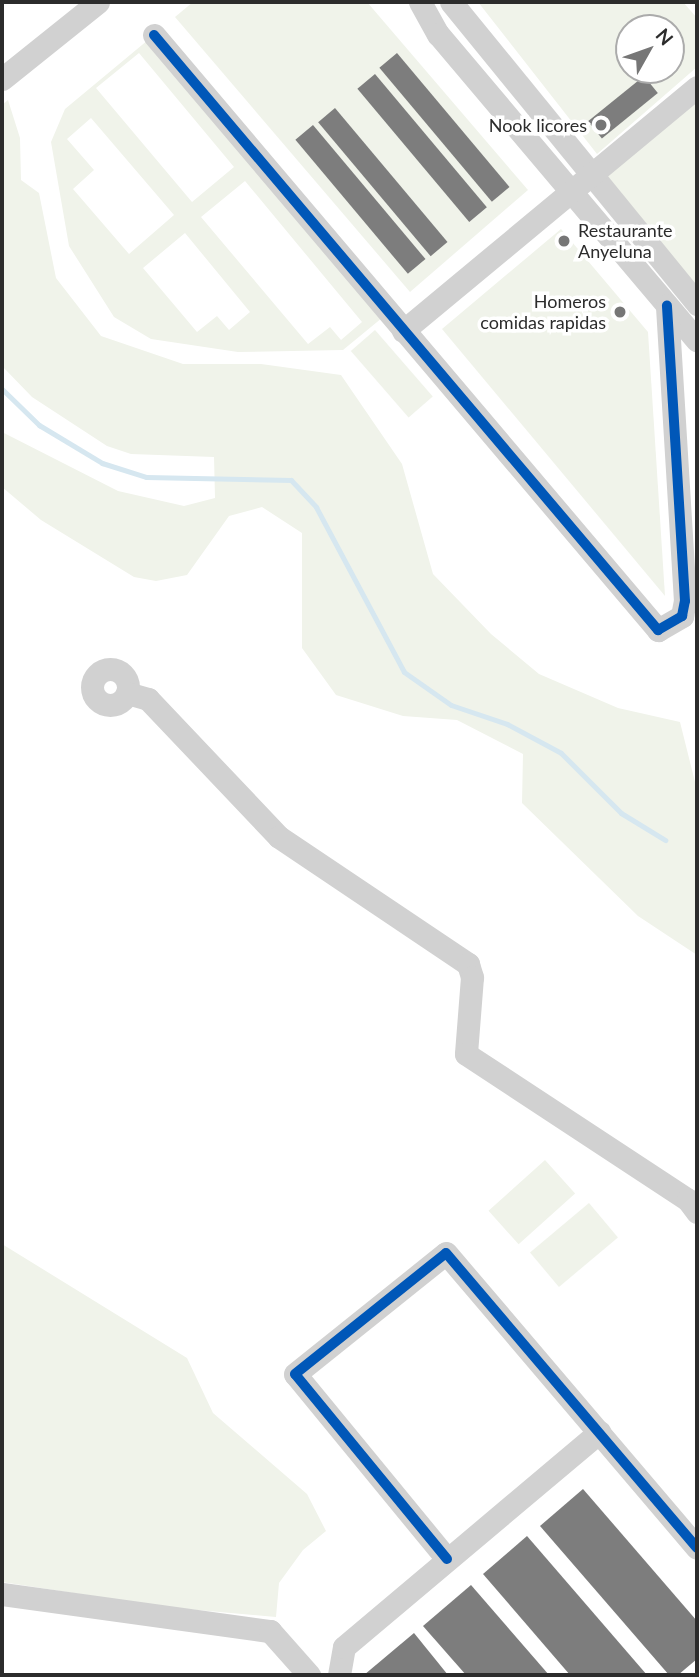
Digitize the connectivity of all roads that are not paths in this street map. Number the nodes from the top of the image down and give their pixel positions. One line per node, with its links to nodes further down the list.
1 (98, 2): 5 (street)
2 (420, 2): 8 (street)
3 (451, 2): 7 (street)
4 (154, 36): 11 (street)
5 (2, 79)
6 (697, 87): 7 (street)
7 (590, 177): 8 (street); 9 (street)
8 (571, 193): 10 (street); 11 (street)
9 (697, 304)
10 (667, 306): 11 (street); 12 (street)
11 (403, 331)
12 (697, 340)
13 (127, 693): 14 (street)
14 (693, 1206)
15 (599, 1432): 16 (street); 17 (street); 17 (street)
16 (697, 1548)
17 (447, 1559): 20 (street)
18 (2, 1594): 19 (street)
19 (309, 1675)
20 (339, 1675)

